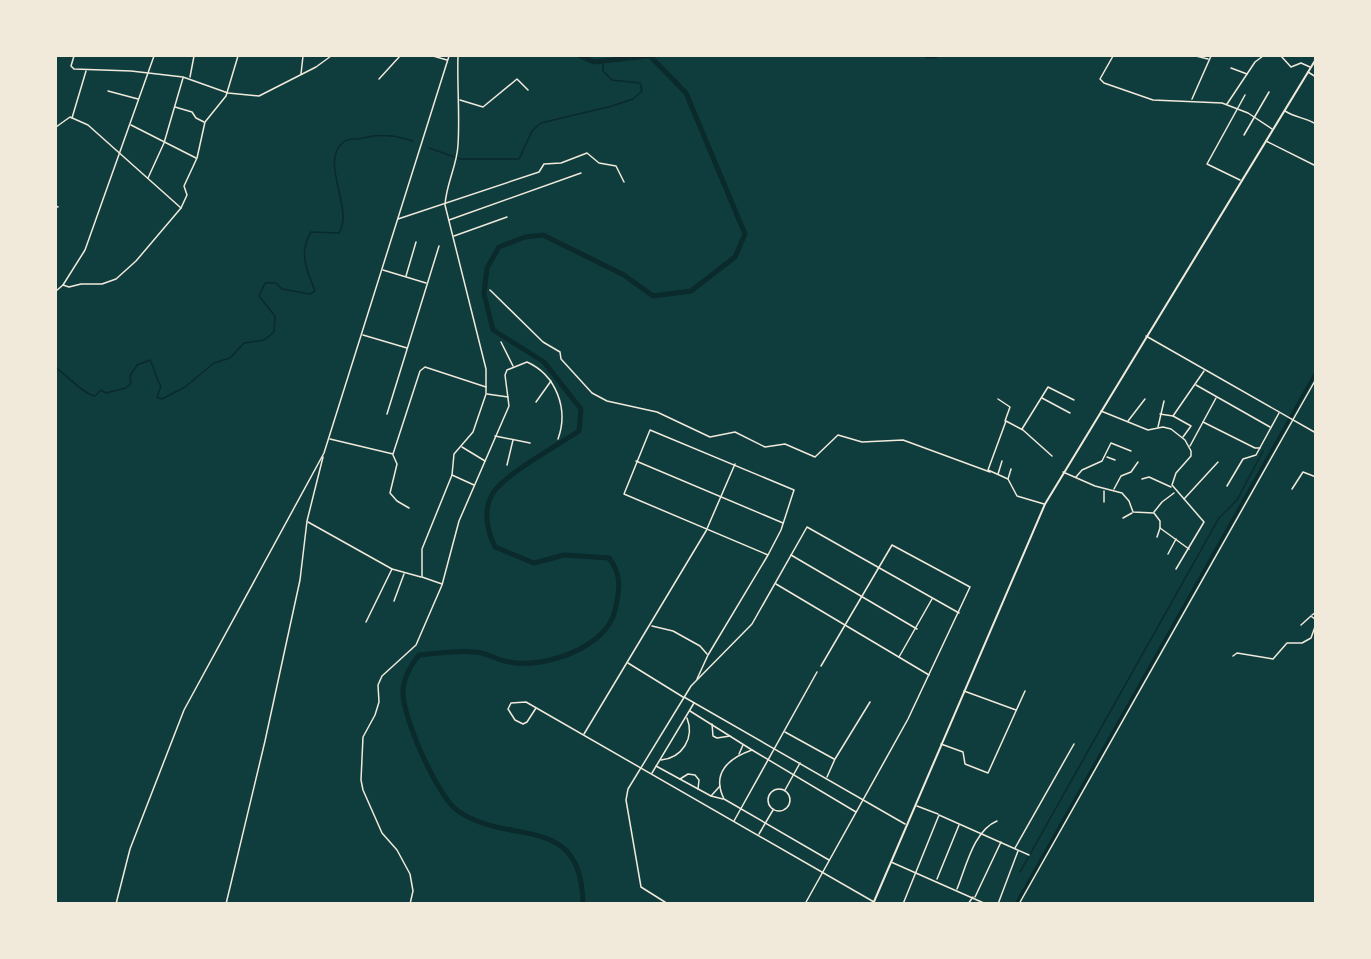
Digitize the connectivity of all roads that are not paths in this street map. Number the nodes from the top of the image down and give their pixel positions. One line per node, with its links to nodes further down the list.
1 (74, 56): 21 (street)
2 (154, 56): 23 (street)
3 (194, 56): 28 (street)
4 (238, 56): 33 (street)
5 (303, 56): 25 (street)
6 (331, 56): 25 (street)
7 (400, 56): 29 (street)
8 (433, 56): 18 (street)
9 (449, 56): 18 (street)
10 (458, 56): 36 (street)
11 (1113, 56): 37 (street)
12 (1196, 56): 16 (street)
13 (1211, 56): 16 (street)
14 (1263, 56): 24 (street)
15 (1281, 56): 19 (street)
16 (1209, 59): 37 (street)
17 (1316, 59): 19 (main road)
18 (448, 61): 62 (street)
19 (1310, 67): 22 (main road)
20 (1231, 68): 24 (street)
21 (87, 70): 23 (street); 43 (street)
22 (1307, 72): 27 (street); 41 (main road)
23 (147, 73): 26 (street); 35 (street)
24 (1247, 74): 38 (street)
25 (301, 75): 33 (street)
26 (183, 77): 28 (street); 39 (street)
27 (1316, 77)
28 (190, 78): 33 (street)
29 (379, 79)
30 (528, 90): 36 (street)
31 (108, 91): 35 (street)
32 (1269, 92): 42 (street)
33 (228, 93): 44 (street)
34 (1245, 95): 40 (street)
35 (138, 99): 45 (street)
36 (459, 99): 59 (street)
37 (1191, 100): 38 (street)
38 (1227, 105): 40 (street)
39 (175, 107): 44 (street); 51 (street)
40 (1238, 109): 42 (street); 57 (street)
41 (1284, 111): 46 (street); 48 (main road)
42 (1254, 117): 48 (street); 49 (street)
43 (72, 118): 47 (street); 52 (street)
44 (205, 122): 53 (street)
45 (130, 124): 51 (street); 52 (street)
46 (1316, 124)
47 (56, 127)
48 (1272, 129): 50 (main road)
49 (1244, 135)
50 (1266, 141): 54 (street); 57 (main road)
51 (164, 143): 53 (street); 56 (street)
52 (119, 153): 56 (street); 70 (street)
53 (197, 158): 60 (street)
54 (1316, 166)
55 (581, 173): 63 (street)
56 (147, 179): 60 (street)
57 (1241, 181): 74 (main road)
58 (624, 182): 59 (street)
59 (445, 205): 62 (street); 63 (street)
60 (181, 208): 70 (street)
61 (507, 217): 64 (street)
62 (398, 219): 67 (street)
63 (449, 220): 64 (street)
64 (453, 236): 82 (street)
65 (416, 242): 68 (street)
66 (439, 246): 69 (street)
67 (383, 270): 68 (street); 73 (street)
68 (405, 277): 69 (street)
69 (427, 284): 76 (street)
70 (63, 285): 72 (street)
71 (490, 290): 129 (street)
72 (56, 291)
73 (362, 335): 76 (street); 107 (street)
74 (1146, 336): 78 (street); 92 (main road)
75 (501, 342): 77 (street)
76 (407, 348): 95 (street)
77 (513, 367): 80 (street); 84 (street)
78 (1204, 370): 81 (street); 93 (street)
79 (1316, 379): 98 (street)
80 (551, 381): 91 (street); 109 (street)
81 (1196, 385): 85 (street); 97 (street)
82 (486, 387): 83 (street); 117 (street)
83 (486, 394): 84 (street); 112 (street)
84 (508, 397): 106 (street)
85 (1216, 397): 101 (street); 103 (street)
86 (1041, 398): 89 (street); 94 (street); 104 (street)
87 (998, 399): 100 (street)
88 (1145, 399): 99 (street)
89 (1074, 400)
90 (1164, 401): 96 (street)
91 (536, 402)
92 (1101, 411): 99 (street); 130 (main road)
93 (1279, 412): 98 (street); 103 (street)
94 (1070, 413)
95 (387, 414)
96 (1160, 414): 97 (street); 102 (street)
97 (1173, 416): 108 (street)
98 (1290, 418): 105 (street); 258 (street)
99 (1127, 421): 102 (street)
100 (1005, 422): 104 (street); 129 (street)
101 (1203, 422): 113 (street); 114 (street)
102 (1158, 428): 108 (street)
103 (1271, 428): 114 (street)
104 (1022, 430): 118 (street)
105 (1316, 433)
106 (494, 436): 110 (street); 121 (street)
107 (329, 438): 116 (street); 117 (street)
108 (1183, 438): 113 (street)
109 (558, 439)
110 (513, 440): 111 (street); 127 (street)
111 (530, 443)
112 (462, 447): 121 (street); 132 (street)
113 (1190, 447): 139 (street)
114 (1260, 448): 138 (street)
115 (1131, 451): 119 (street)
116 (324, 453): 152 (street); 248 (street)
117 (393, 454): 148 (street)
118 (1052, 456)
119 (1106, 456): 120 (street); 134 (street)
120 (1114, 460)
121 (486, 461): 137 (street)
122 (636, 461): 126 (street); 144 (street); 155 (street)
123 (1002, 461): 131 (street)
124 (1138, 462): 142 (street)
125 (1218, 462): 145 (street)
126 (735, 464): 144 (street); 153 (street)
127 (507, 465)
128 (1011, 469): 136 (street)
129 (990, 472): 131 (street)
130 (1063, 472): 134 (street); 147 (main road)
131 (997, 474): 136 (street)
132 (452, 475): 137 (street); 166 (street)
133 (1316, 477): 141 (street)
134 (1075, 478): 140 (street)
135 (1142, 479): 139 (street)
136 (1008, 480): 147 (street)
137 (475, 486): 168 (street)
138 (1227, 486)
139 (1172, 487): 143 (street)
140 (1105, 489): 142 (street); 146 (street)
141 (1292, 489)
142 (1114, 490): 149 (street)
143 (1176, 492): 145 (street); 150 (street)
144 (721, 497): 153 (street); 155 (street)
145 (1184, 499): 158 (street)
146 (1104, 502)
147 (1045, 504): 190 (main road)
148 (409, 508)
149 (1132, 512): 150 (street); 151 (street)
150 (1154, 513): 154 (street)
151 (1124, 518)
152 (307, 521): 163 (street); 249 (street)
153 (783, 523): 160 (street)
154 (1160, 528): 156 (street); 157 (street)
155 (706, 531): 160 (street); 177 (street)
156 (1157, 537)
157 (1177, 538): 158 (street); 159 (street)
158 (1188, 549): 164 (street)
159 (1168, 554)
160 (768, 555): 182 (street)
161 (791, 555): 162 (street); 167 (street); 169 (street)
162 (879, 567): 169 (street); 170 (street); 173 (street)
163 (392, 569): 165 (street); 176 (street)
164 (1176, 569)
165 (404, 574): 166 (street); 171 (street)
166 (422, 577): 168 (street)
167 (775, 584): 179 (street); 189 (street)
168 (442, 585): 250 (street)
169 (862, 597): 179 (street); 181 (street)
170 (932, 598): 173 (street); 181 (street)
171 (394, 601)
172 (1316, 612): 174 (street)
173 (959, 613): 188 (street)
174 (1311, 616): 175 (street); 180 (street)
175 (1316, 620)
176 (366, 622)
177 (651, 624): 182 (street); 185 (street)
178 (1316, 624): 183 (street)
179 (845, 625): 184 (street); 186 (street)
180 (1301, 625)
181 (917, 629): 184 (street)
182 (708, 655): 189 (street)
183 (1233, 656)
184 (899, 657): 188 (street)
185 (628, 663): 192 (street); 201 (street)
186 (821, 666)
187 (817, 672): 200 (street)
188 (930, 675): 224 (street)
189 (697, 680): 192 (street)
190 (963, 690): 197 (street); 204 (main road)
191 (1025, 691): 197 (street)
192 (684, 697): 194 (street); 214 (street)
193 (870, 702): 209 (street)
194 (694, 703): 196 (street); 206 (street)
195 (536, 708): 195 (street); 201 (street)
196 (689, 710): 198 (street); 199 (street)
197 (1016, 710): 204 (street)
198 (686, 716): 210 (street); 210 (street)
199 (712, 724): 202 (street); 202 (street)
200 (784, 732): 206 (street); 209 (street)
201 (583, 735): 214 (street)
202 (731, 735): 203 (street)
203 (743, 743): 207 (street); 208 (street)
204 (941, 744): 225 (main road)
205 (1074, 744): 238 (street)
206 (775, 748): 211 (street); 212 (street)
207 (752, 750): 208 (street); 211 (street)
208 (739, 755): 219 (street)
209 (835, 759): 217 (street)
210 (660, 760): 213 (street)
211 (768, 761): 216 (street); 226 (street)
212 (801, 762): 216 (street); 217 (street)
213 (656, 766): 215 (street); 218 (street)
214 (642, 769): 215 (street); 251 (street)
215 (652, 774): 230 (street)
216 (793, 776): 221 (street); 228 (street)
217 (827, 778): 224 (street)
218 (680, 780): 220 (street); 220 (street)
219 (720, 786): 222 (street); 223 (street)
220 (697, 789): 222 (street)
221 (784, 791): 227 (street); 227 (street)
222 (711, 796): 223 (street)
223 (724, 800): 226 (street)
224 (865, 800): 228 (street); 233 (street)
225 (915, 804): 229 (street); 233 (main road)
226 (740, 808): 230 (street); 232 (street)
227 (774, 809): 232 (street)
228 (857, 813): 241 (street)
229 (939, 814): 234 (street); 243 (street)
230 (733, 821): 236 (street)
231 (997, 821): 235 (street)
232 (765, 823): 236 (street); 241 (street)
233 (906, 824): 242 (main road)
234 (959, 824): 235 (street); 245 (street)
235 (981, 834): 237 (street); 246 (street)
236 (758, 836): 244 (street)
237 (1001, 842): 238 (street); 247 (street)
238 (1015, 849): 239 (street)
239 (1019, 851): 240 (street); 257 (street)
240 (1029, 855)
241 (830, 861): 244 (street)
242 (891, 862): 243 (street); 253 (main road)
243 (915, 871): 245 (street); 254 (street)
244 (823, 873): 252 (street); 253 (street)
245 (936, 880): 246 (street)
246 (957, 890): 247 (street)
247 (974, 897): 255 (street); 256 (street)
248 (116, 903)
249 (226, 903)
250 (410, 903)
251 (668, 903)
252 (805, 903)
253 (874, 903)
254 (903, 903)
255 (968, 903)
256 (986, 903)
257 (998, 903)
258 (1019, 903)

